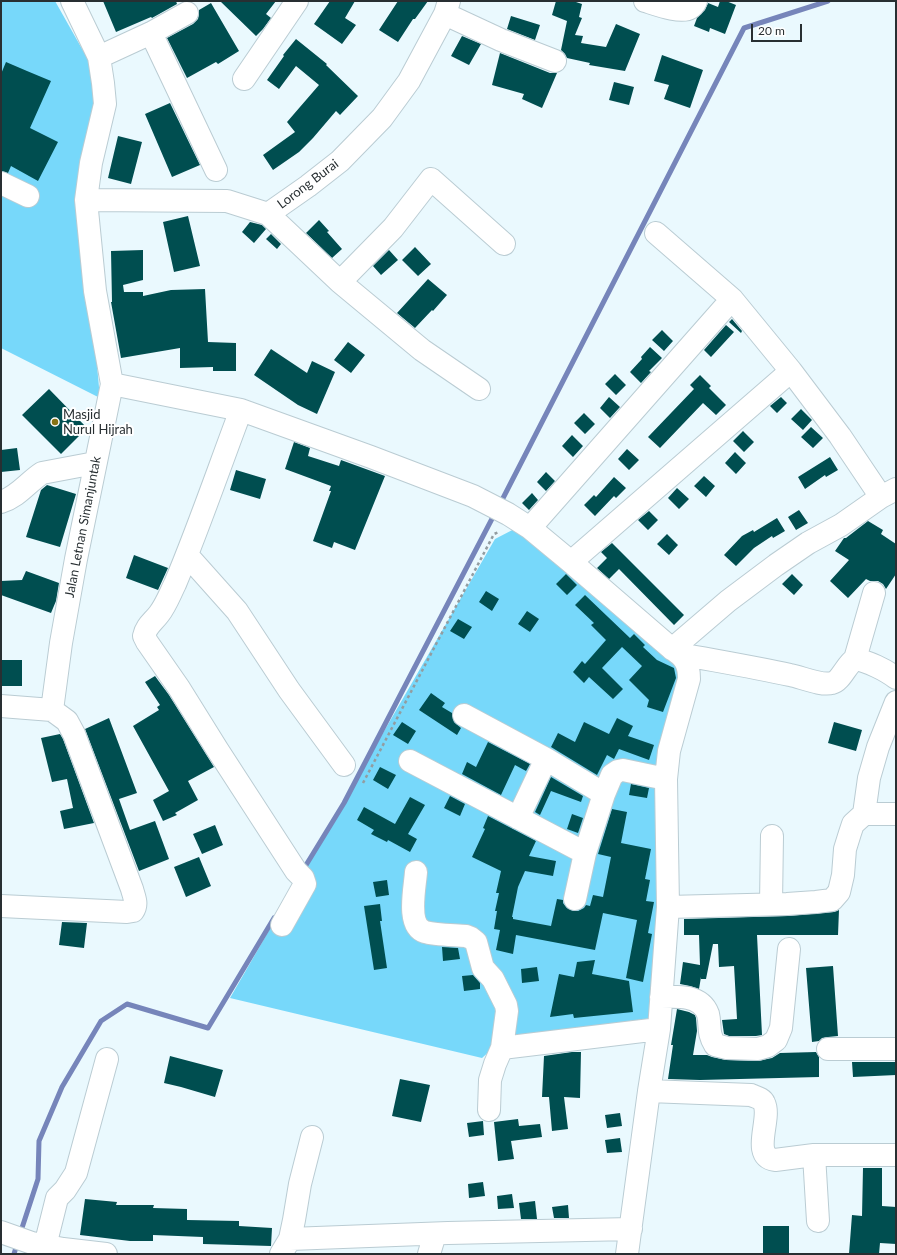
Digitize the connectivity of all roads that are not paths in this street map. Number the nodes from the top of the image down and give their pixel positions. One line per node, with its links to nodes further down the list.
1 (72, 1): 8 (street, Jalan Letnan Simanjuntak)
2 (297, 1): 10 (street)
3 (645, 1): 4 (street)
4 (696, 1)
5 (447, 7): 9 (street); 15 (street, Lorong Burai)
6 (188, 13): 7 (street)
7 (151, 33): 8 (street); 11 (street)
8 (99, 57): 14 (street, Jalan Letnan Simanjuntak)
9 (555, 61)
10 (244, 79)
11 (216, 170)
12 (1, 183): 13 (street)
13 (28, 196)
14 (86, 200): 15 (street, Lorong Burai); 21 (street, Jalan Letnan Simanjuntak)
15 (268, 214): 18 (street)
16 (656, 233): 19 (street)
17 (504, 244): 18 (street)
18 (340, 282): 22 (street)
19 (732, 299): 20 (street); 27 (street)
20 (791, 371): 25 (street); 29 (street)
21 (112, 384): 23 (street); 24 (street, Jalan Letnan Simanjuntak)
22 (479, 388)
23 (241, 410): 27 (street); 28 (street)
24 (95, 462): 26 (street); 36 (street, Jalan Letnan Simanjuntak)
25 (888, 493): 31 (street)
26 (1, 502)
27 (519, 521): 29 (street)
28 (187, 555): 40 (street); 53 (street)
29 (571, 562): 31 (street)
30 (874, 593): 32 (street)
31 (676, 651): 32 (street); 41 (street)
32 (855, 659): 33 (street)
33 (896, 678)
34 (896, 702): 43 (street)
35 (1, 706): 36 (street)
36 (52, 710): 51 (street)
37 (464, 715): 38 (street)
38 (546, 760): 42 (street); 45 (street)
39 (410, 761): 45 (street)
40 (344, 765)
41 (666, 779): 42 (street); 52 (street)
42 (604, 794): 47 (street)
43 (864, 814): 44 (street); 50 (street)
44 (896, 814)
45 (518, 818): 47 (street)
46 (772, 836): 50 (street)
47 (585, 853): 49 (street)
48 (416, 872): 57 (street)
49 (575, 899)
50 (771, 904): 52 (street)
51 (1, 906)
52 (668, 907): 55 (street)
53 (282, 925)
54 (789, 949): 55 (street)
55 (661, 997): 56 (street)
56 (659, 1028): 57 (street); 61 (street)
57 (502, 1048): 62 (street)
58 (828, 1049): 59 (street)
59 (896, 1049)
60 (107, 1059): 69 (street)
61 (649, 1091): 64 (street); 67 (street)
62 (489, 1110)
63 (312, 1138): 71 (street)
64 (814, 1155): 65 (street); 66 (street)
65 (896, 1155)
66 (818, 1221)
67 (631, 1229): 70 (street); 73 (street)
68 (1, 1232): 69 (street)
69 (39, 1244): 72 (street)
70 (432, 1244): 71 (street)
71 (285, 1246)
72 (104, 1254)
73 (627, 1254)

